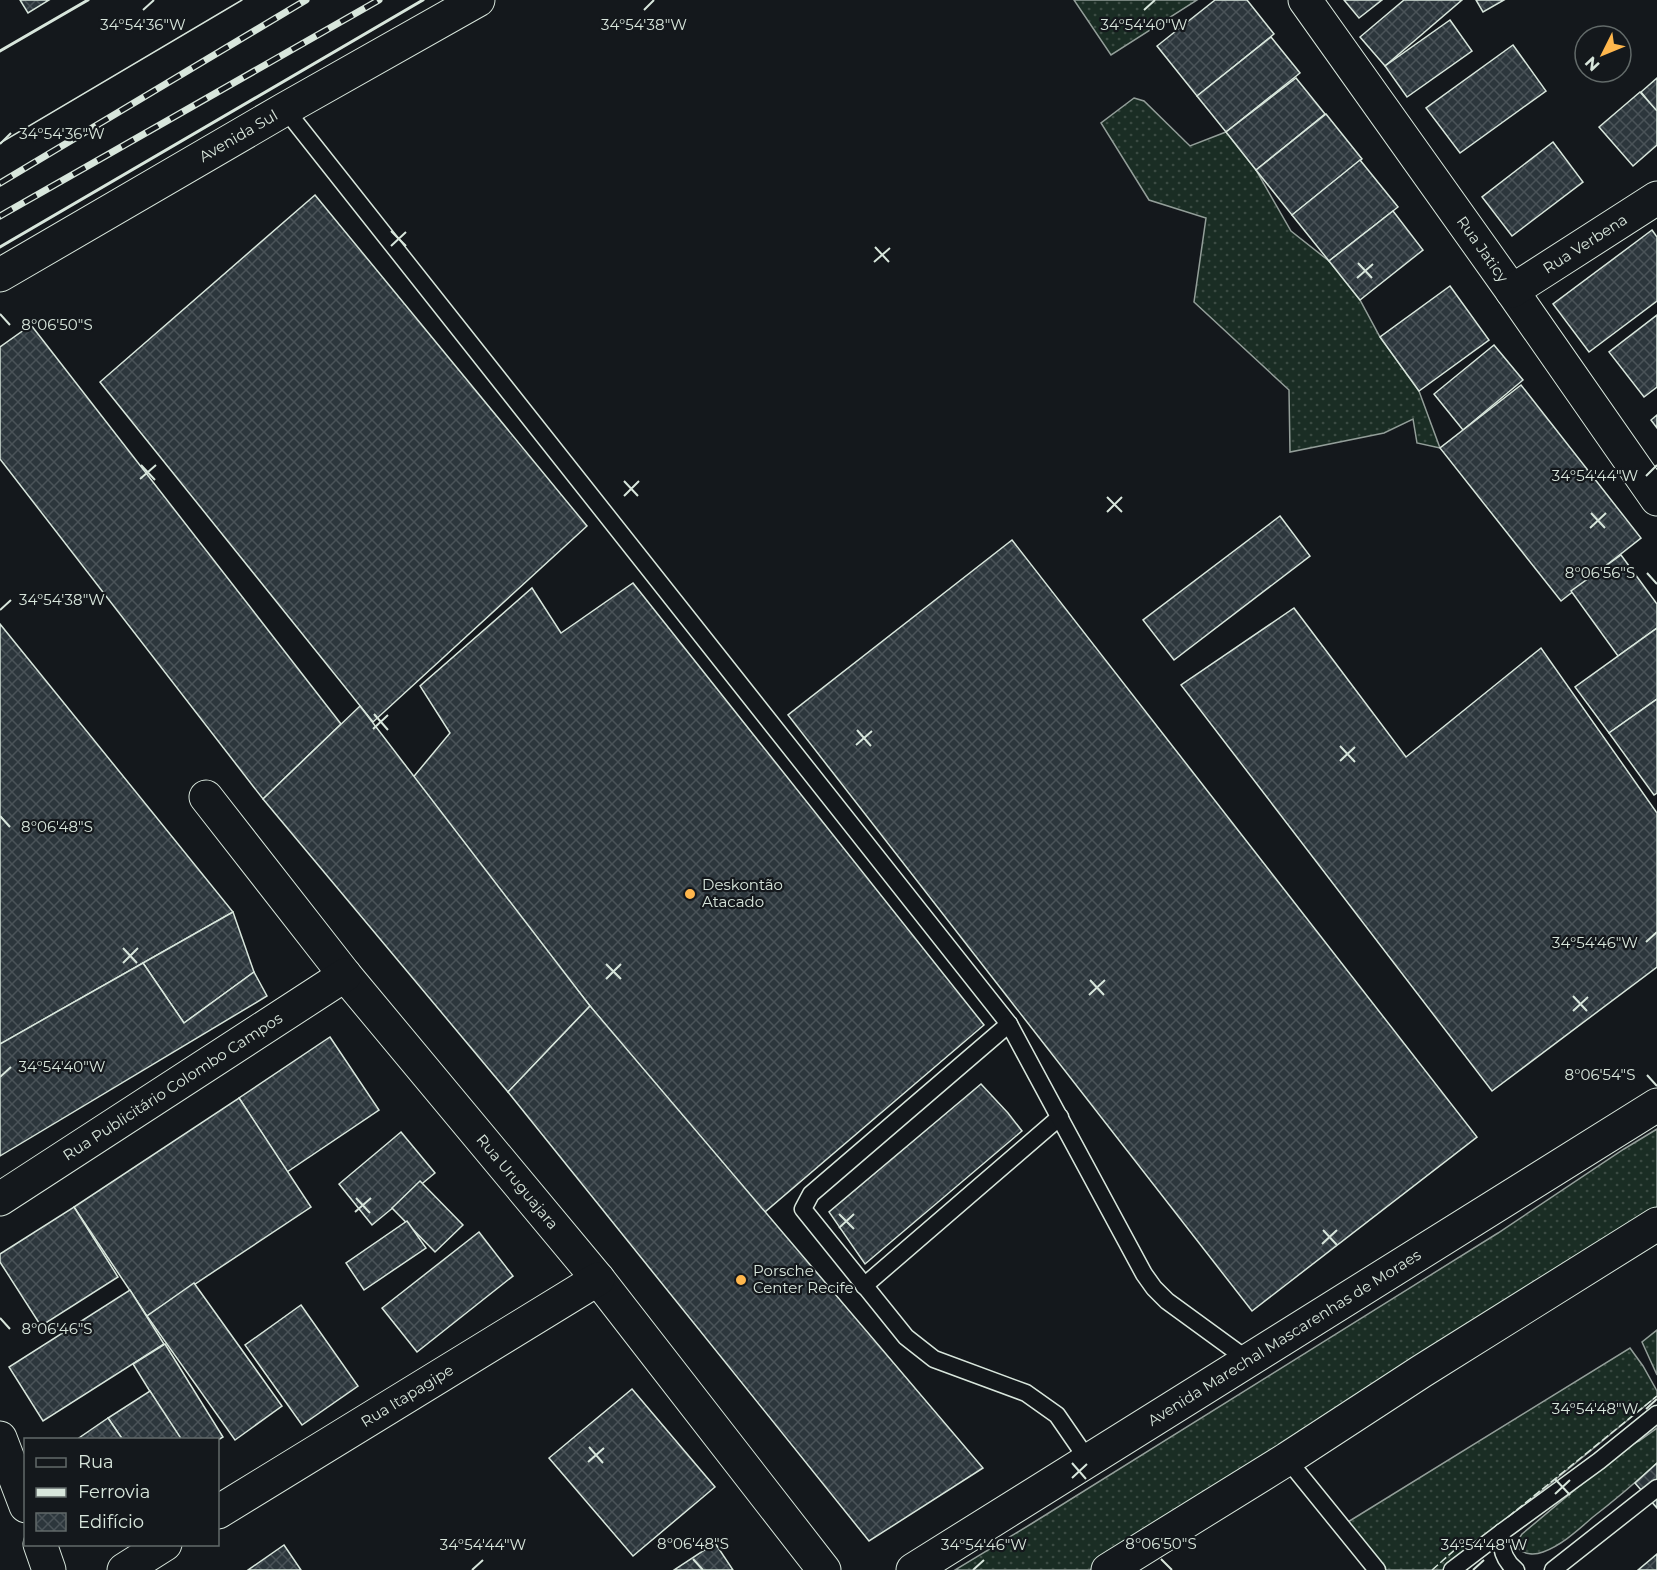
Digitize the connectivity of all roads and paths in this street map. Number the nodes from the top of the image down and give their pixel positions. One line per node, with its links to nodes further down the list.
1 (478, 0): 3 (main road, Avenida Sul)
2 (1305, 0): 6 (main road, Rua Jaticy)
3 (285, 109): 5 (main road, Avenida Sul); 10 (lane)
4 (1657, 198): 6 (main road, Rua Verbena)
5 (0, 275)
6 (1512, 291): 7 (main road, Rua Jaticy)
7 (1657, 499)
8 (206, 797): 9 (main road, Rua Uruguajara)
9 (345, 975): 13 (main road, Rua Publicitário Colombo Campos); 15 (main road, Rua Uruguajara)
10 (1010, 1024): 12 (lane); 16 (lane)
11 (1657, 1105): 17 (main road, Avenida Marechal Mascarenhas de Moraes)
12 (1060, 1117): 16 (lane); 17 (lane)
13 (0, 1199)
14 (1657, 1224): 20 (main road)
15 (598, 1279): 24 (main road, Rua Itapagipe); 30 (main road, Rua Uruguajara)
16 (864, 1286): 21 (lane)
17 (1248, 1360): 21 (main road, Avenida Marechal Mascarenhas de Moraes)
18 (1657, 1414): 25 (lane)
19 (0, 1438): 23 (main road)
20 (1287, 1459): 32 (main road); 33 (lane)
21 (1088, 1460): 31 (main road, Avenida Marechal Mascarenhas de Moraes)
22 (1657, 1488): 36 (lane)
23 (24, 1501)
24 (219, 1511)
25 (1502, 1532): 34 (lane); 35 (lane)
26 (40, 1546): 28 (main road)
27 (163, 1546): 29 (main road)
28 (49, 1570)
29 (123, 1570)
30 (824, 1570)
31 (913, 1570)
32 (1108, 1570)
33 (1377, 1570)
34 (1452, 1570)
35 (1516, 1570)
36 (1553, 1570)

